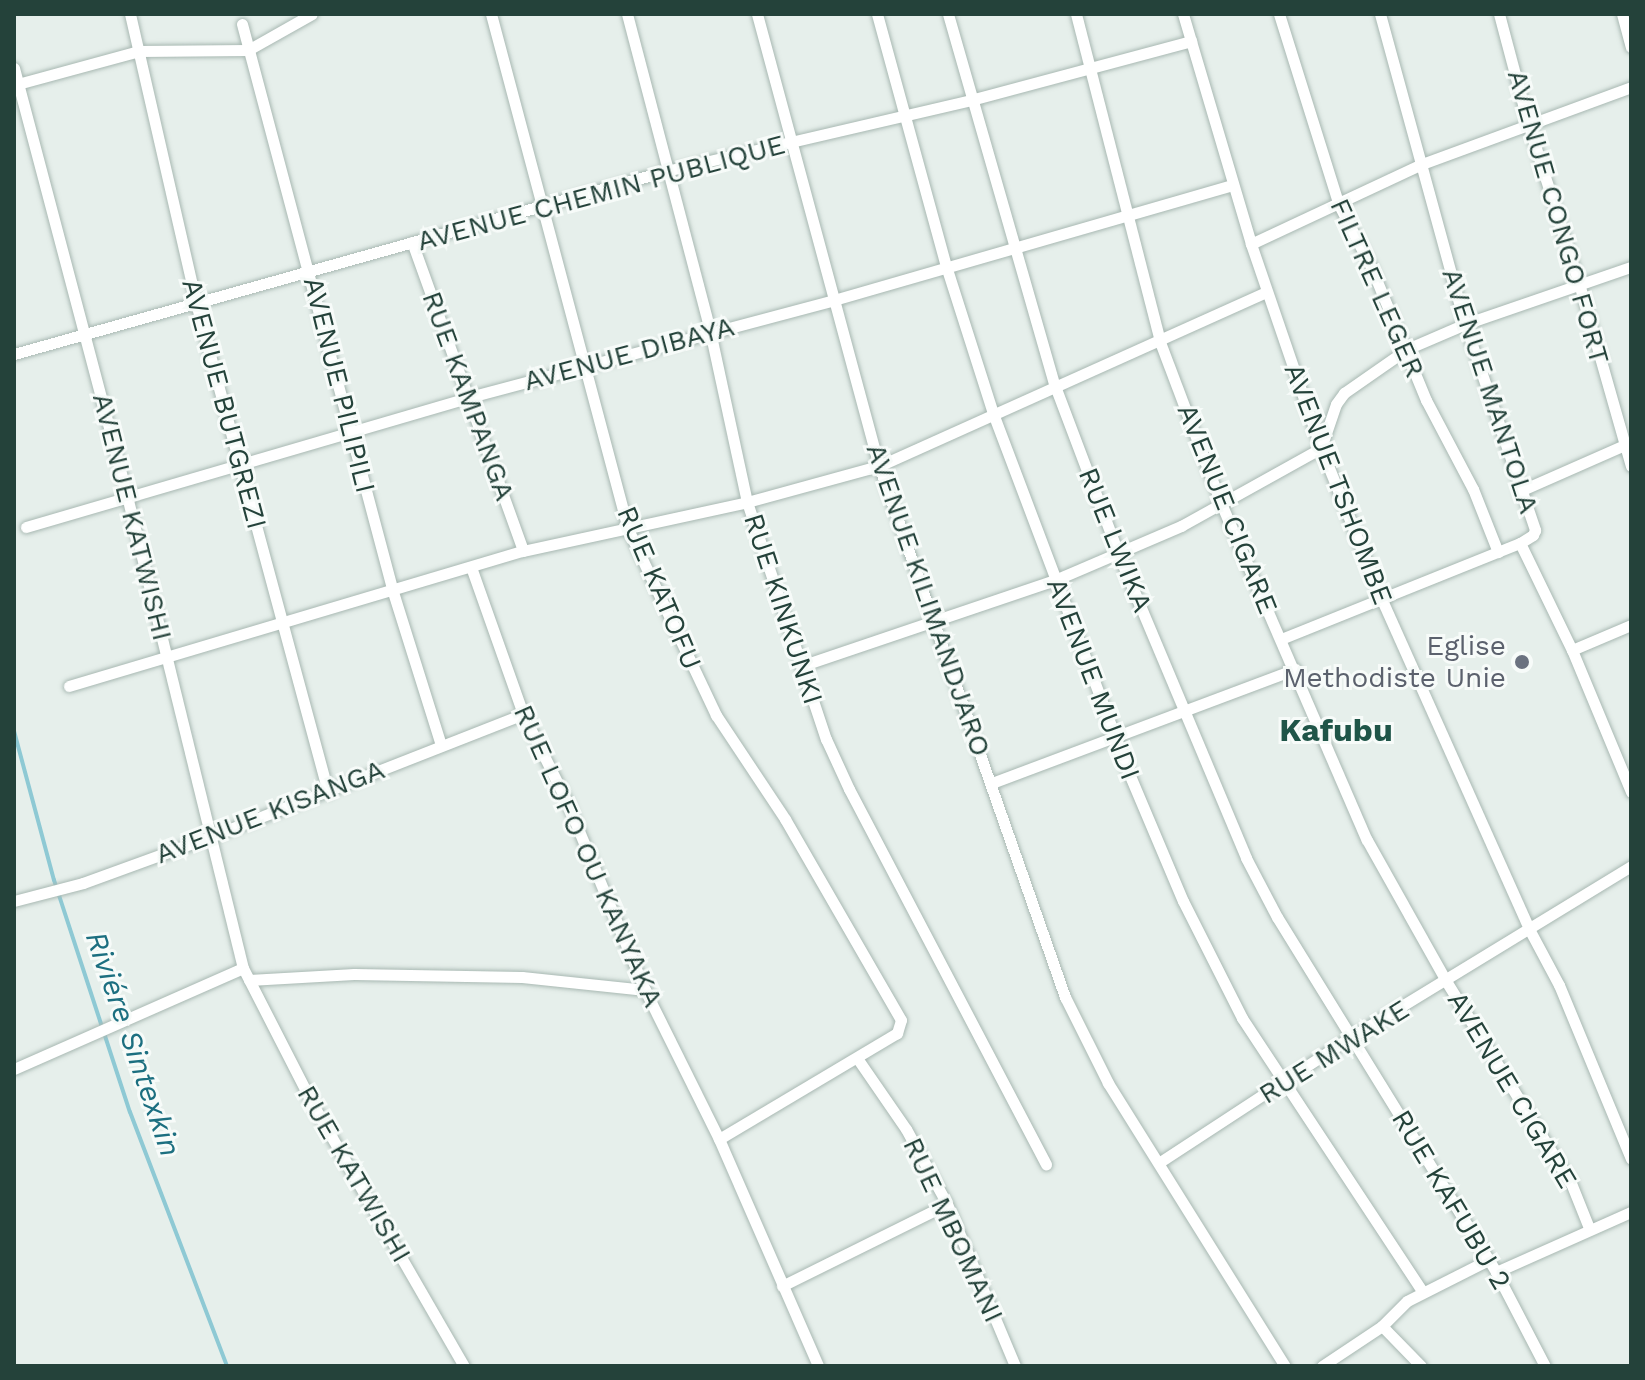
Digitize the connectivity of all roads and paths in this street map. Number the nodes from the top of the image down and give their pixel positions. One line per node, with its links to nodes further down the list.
1 (130, 14): 18 (street, AVENUE BUTGREZI)
2 (312, 14): 17 (street)
3 (491, 14): 30 (street, RUE KATOFU)
4 (627, 14): 28 (street, RUE KINKUNKI)
5 (757, 14): 26 (street, AVENUE KILIMANDJARO)
6 (877, 14): 24 (street, AVENUE MUNDI)
7 (948, 14): 23 (street, RUE LWIKA)
8 (1076, 14): 20 (street, AVENUE CIGARE)
9 (1183, 14): 15 (street, AVENUE TSHOMBE)
10 (1279, 14): 31 (street, FILTRE LEGER)
11 (1380, 14): 27 (street, AVENUE MANTOLA)
12 (1499, 14): 25 (street, AVENUE CONGO FORT)
13 (1622, 14): 16 (street)
14 (242, 24): 17 (street, AVENUE PILIPILI)
15 (1191, 41): 20 (street, AVENUE CHEMIN PUBLIQUE); 29 (street, AVENUE TSHOMBE)
16 (1631, 47)
17 (248, 50): 18 (street); 38 (street, AVENUE PILIPILI)
18 (139, 51): 21 (street); 42 (street, AVENUE BUTGREZI)
19 (14, 68): 21 (street, AVENUE KATWISHI)
20 (1089, 68): 23 (street, AVENUE CHEMIN PUBLIQUE); 32 (street, AVENUE CIGARE)
21 (16, 85): 45 (street, AVENUE KATWISHI)
22 (1631, 87): 25 (street)
23 (971, 100): 24 (street, AVENUE CHEMIN PUBLIQUE); 35 (street, RUE LWIKA)
24 (907, 115): 26 (street, AVENUE CHEMIN PUBLIQUE); 36 (street, AVENUE MUNDI)
25 (1528, 123): 27 (street); 39 (street, AVENUE CONGO FORT)
26 (791, 144): 28 (street, AVENUE CHEMIN PUBLIQUE); 41 (street, AVENUE KILIMANDJARO)
27 (1422, 164): 31 (street); 43 (street, AVENUE MANTOLA)
28 (666, 171): 30 (street, AVENUE CHEMIN PUBLIQUE); 44 (street, RUE KINKUNKI)
29 (1233, 185): 32 (street, AVENUE DIBAYA); 34 (street, AVENUE TSHOMBE)
30 (540, 204): 33 (street, AVENUE CHEMIN PUBLIQUE); 49 (street, RUE KATOFU)
31 (1339, 205): 34 (street); 47 (street, FILTRE LEGER)
32 (1127, 214): 35 (street, AVENUE DIBAYA); 46 (street, AVENUE CIGARE)
33 (412, 242): 38 (street, AVENUE CHEMIN PUBLIQUE); 51 (street, RUE KAMPANGA)
34 (1251, 244): 40 (street, AVENUE TSHOMBE)
35 (1015, 249): 36 (street, AVENUE DIBAYA); 50 (street, RUE LWIKA)
36 (946, 266): 41 (street, AVENUE DIBAYA); 52 (street, AVENUE MUNDI)
37 (1631, 267): 39 (street)
38 (310, 272): 42 (street, AVENUE CHEMIN PUBLIQUE); 53 (street, AVENUE PILIPILI)
39 (1580, 287): 43 (street); 54 (street, AVENUE CONGO FORT)
40 (1267, 292): 46 (street); 55 (street, AVENUE TSHOMBE)
41 (834, 300): 44 (street, AVENUE DIBAYA); 57 (street, AVENUE KILIMANDJARO)
42 (196, 303): 45 (street, AVENUE CHEMIN PUBLIQUE); 56 (street, AVENUE BUTGREZI)
43 (1465, 324): 47 (street); 59 (street, AVENUE MANTOLA)
44 (710, 331): 49 (street, AVENUE DIBAYA); 62 (street, RUE KINKUNKI)
45 (85, 335): 48 (street, AVENUE CHEMIN PUBLIQUE); 60 (street, AVENUE KATWISHI)
46 (1160, 342): 50 (street); 61 (street, AVENUE CIGARE)
47 (1407, 349): 55 (street); 67 (street, FILTRE LEGER)
48 (14, 354)
49 (584, 366): 51 (street, AVENUE DIBAYA); 64 (street, RUE KATOFU)
50 (1055, 386): 52 (street); 68 (street, RUE LWIKA)
51 (470, 397): 53 (street, AVENUE DIBAYA); 66 (street, RUE KAMPANGA)
52 (994, 416): 57 (street); 70 (street, AVENUE MUNDI)
53 (351, 433): 56 (street, AVENUE DIBAYA); 71 (street, AVENUE PILIPILI)
54 (1627, 443): 58 (street, AVENUE CONGO FORT); 59 (street)
55 (1321, 448): 61 (street); 72 (street, AVENUE TSHOMBE)
56 (240, 464): 60 (street, AVENUE DIBAYA); 74 (street, AVENUE BUTGREZI)
57 (879, 466): 62 (street); 73 (street, AVENUE KILIMANDJARO)
58 (1631, 466)
59 (1520, 491): 65 (street, AVENUE MANTOLA)
60 (127, 496): 63 (street, AVENUE DIBAYA); 78 (street, AVENUE KATWISHI)
61 (1220, 501): 68 (street); 76 (street, AVENUE CIGARE)
62 (747, 502): 64 (street); 79 (street, RUE KINKUNKI)
63 (26, 527)
64 (628, 529): 66 (street); 98 (street, RUE KATOFU)
65 (1520, 543): 67 (street); 77 (street, AVENUE MANTOLA)
66 (523, 551): 69 (street)
67 (1498, 552): 72 (street)
68 (1118, 553): 70 (street); 82 (street, RUE LWIKA)
69 (471, 567): 71 (street); 83 (street, RUE LOFO OU KANYAKA)
70 (1055, 580): 73 (street); 84 (street, AVENUE MUNDI)
71 (393, 592): 74 (street); 85 (street, AVENUE PILIPILI)
72 (1382, 600): 76 (street); 92 (street, AVENUE TSHOMBE)
73 (936, 622): 79 (street); 86 (street, AVENUE KILIMANDJARO)
74 (281, 623): 78 (street); 87 (street, AVENUE BUTGREZI)
75 (1631, 625): 77 (street)
76 (1281, 639): 80 (street, AVENUE CIGARE)
77 (1572, 650): 88 (street, AVENUE MANTOLA)
78 (168, 657): 81 (street); 89 (street, AVENUE KATWISHI)
79 (801, 666): 104 (street, RUE KINKUNKI)
80 (1295, 669): 82 (street); 95 (street, AVENUE CIGARE)
81 (69, 686)
82 (1185, 710): 84 (street); 97 (street, RUE LWIKA)
83 (523, 714): 85 (street, AVENUE KISANGA); 96 (street, RUE LOFO OU KANYAKA)
84 (1116, 735): 86 (street); 100 (street, AVENUE MUNDI)
85 (441, 745): 87 (street, AVENUE KISANGA)
86 (992, 783): 103 (street, AVENUE KILIMANDJARO)
87 (328, 792): 89 (street, AVENUE KISANGA)
88 (1631, 792)
89 (212, 836): 91 (street, AVENUE KISANGA); 93 (street, AVENUE KATWISHI)
90 (1631, 866): 92 (street, RUE MWAKE)
91 (14, 901)
92 (1528, 927): 95 (street, RUE MWAKE); 102 (street, AVENUE TSHOMBE)
93 (243, 968): 94 (street, RUE KATWISHI); 99 (street)
94 (249, 980): 96 (street); 113 (street, RUE KATWISHI)
95 (1446, 981): 97 (street, RUE MWAKE); 107 (street, AVENUE CIGARE)
96 (645, 990): 101 (street, RUE LOFO OU KANYAKA)
97 (1351, 1037): 100 (street, RUE MWAKE); 108 (street, RUE KAFUBU 2)
98 (857, 1058): 101 (street); 105 (street, RUE MBOMANI)
99 (14, 1069)
100 (1285, 1083): 103 (street, RUE MWAKE); 111 (street, AVENUE MUNDI)
101 (719, 1139): 110 (street, RUE LOFO OU KANYAKA)
102 (1631, 1159)
103 (1160, 1162): 116 (street, AVENUE KILIMANDJARO)
104 (1046, 1164)
105 (947, 1204): 110 (street); 115 (street, RUE MBOMANI)
106 (1631, 1212): 107 (street)
107 (1589, 1228): 109 (street)
108 (1488, 1260): 109 (street, RUE KAFUBU 2); 111 (street)
109 (1496, 1272): 119 (street, RUE KAFUBU 2)
110 (782, 1286): 114 (street, RUE LOFO OU KANYAKA)
111 (1423, 1292): 112 (street)
112 (1382, 1326): 117 (street); 118 (street)
113 (464, 1366)
114 (818, 1366)
115 (1015, 1366)
116 (1285, 1366)
117 (1322, 1366)
118 (1421, 1366)
119 (1545, 1366)

